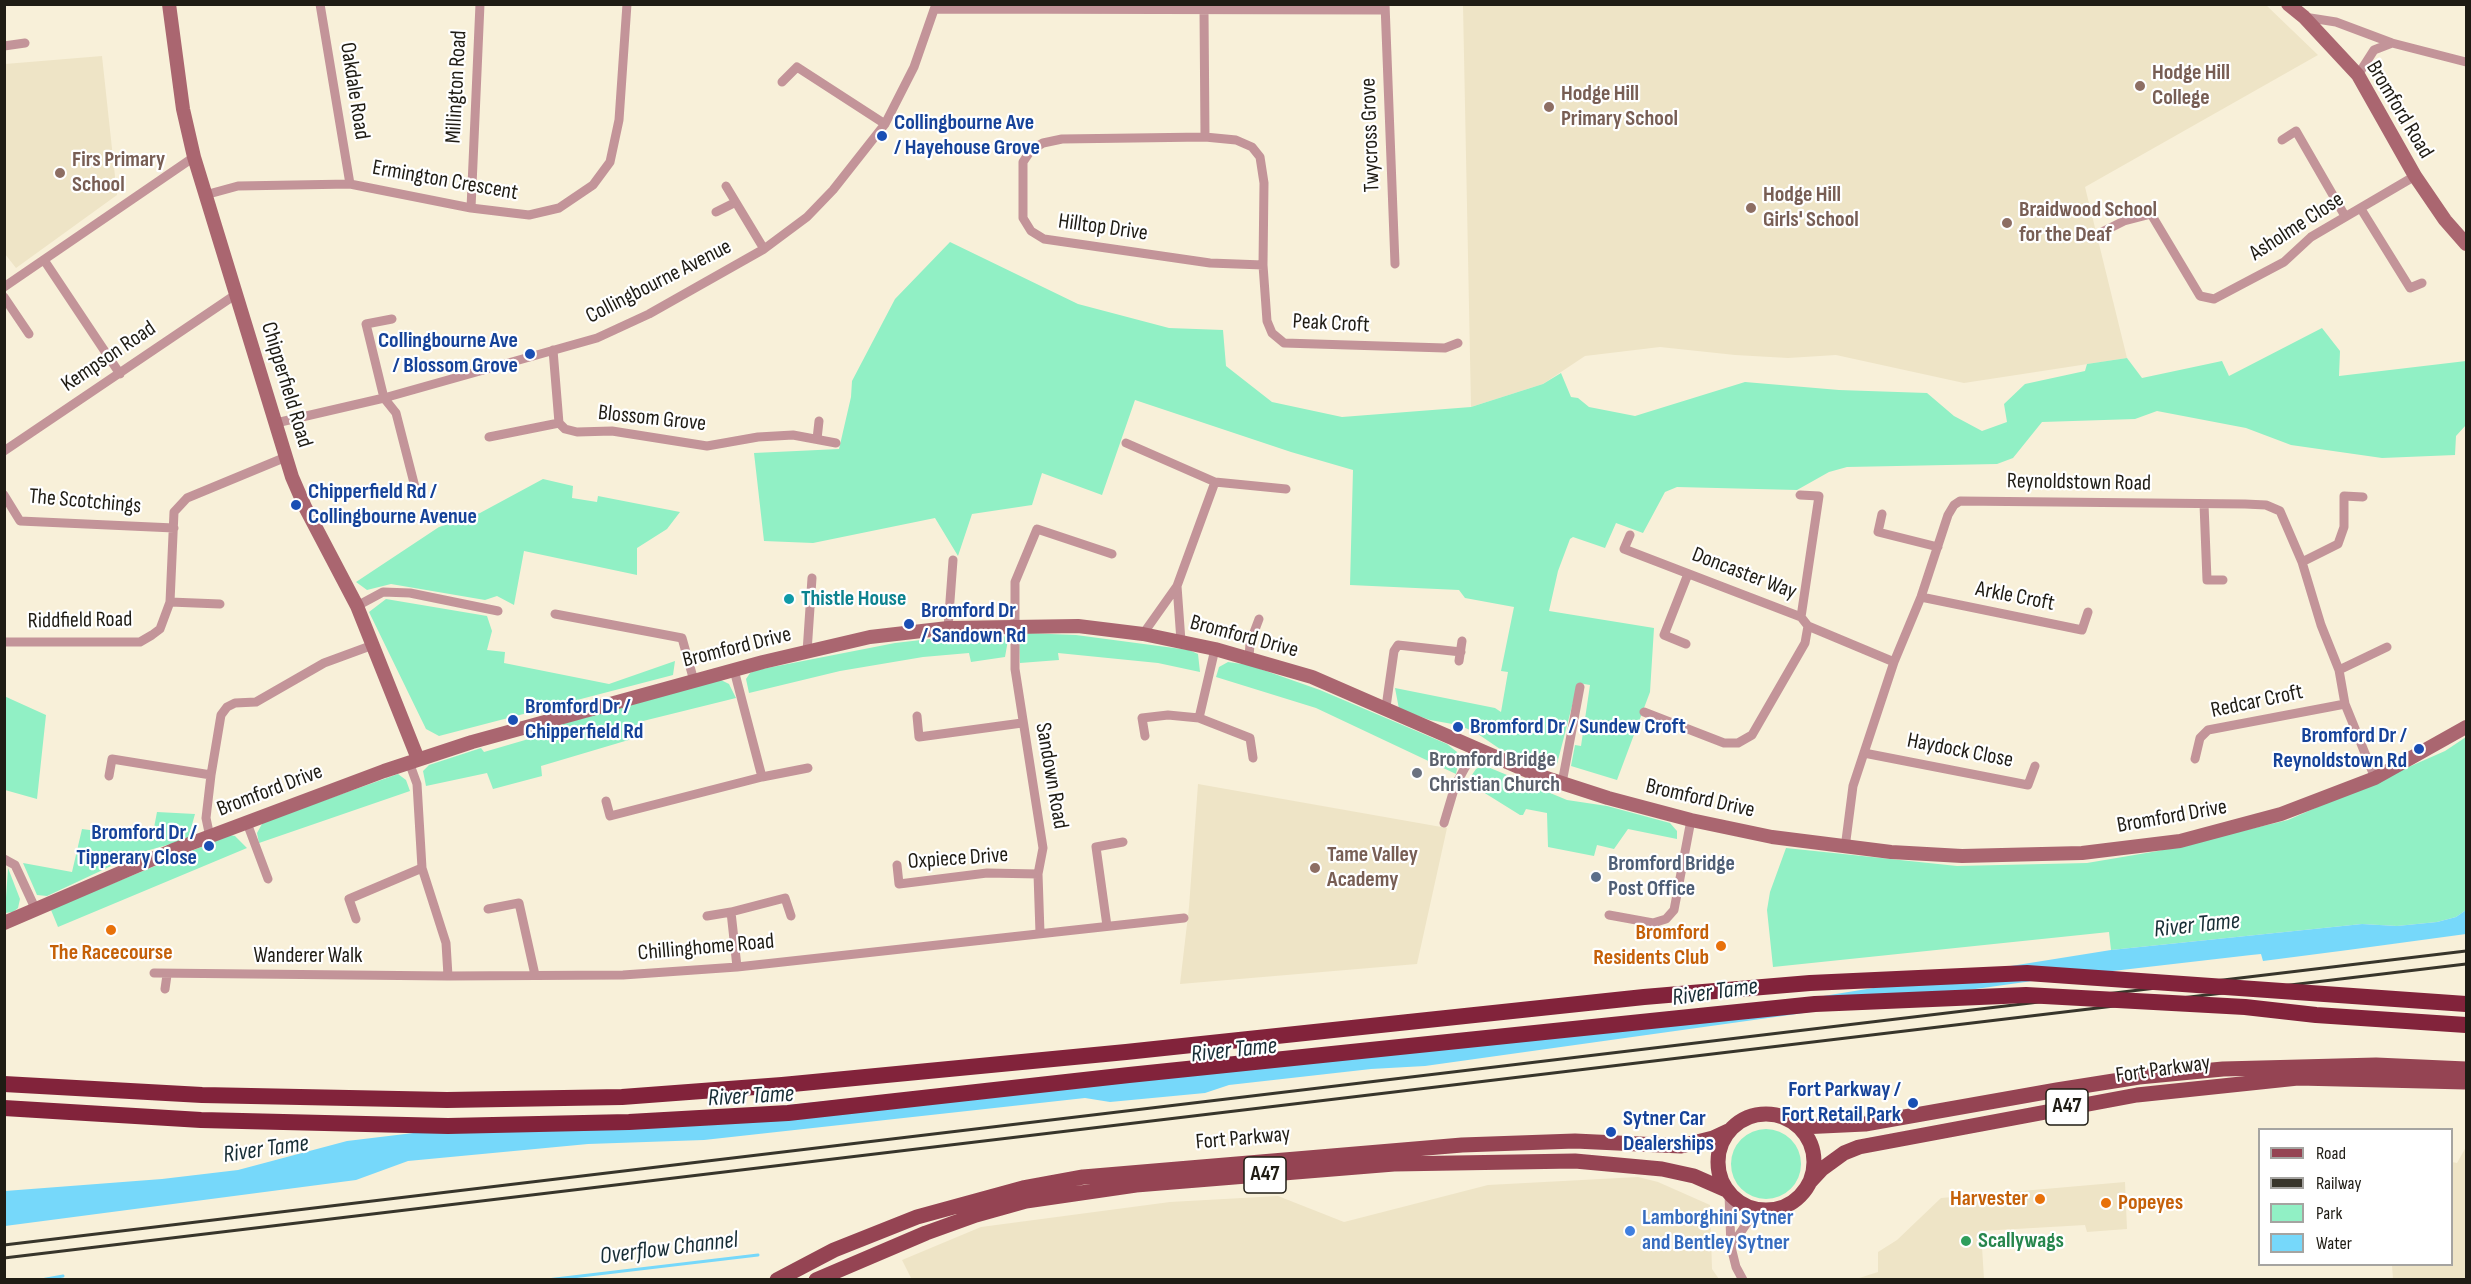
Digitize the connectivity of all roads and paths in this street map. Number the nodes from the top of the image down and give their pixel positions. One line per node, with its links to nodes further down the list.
1 (169, 4): 19 (street, Chipperfield Road)
2 (320, 4): 21 (street, Oakdale Road)
3 (480, 4): 25 (street, Millington Road)
4 (627, 4): 25 (street, Ermington Crescent)
5 (2288, 4): 9 (street, Bromford Road)
6 (935, 7): 8 (street); 16 (street, Collingbourne Avenue)
7 (1385, 7): 8 (street); 33 (street, Twycross Grove)
8 (1204, 10): 17 (street)
9 (2304, 17): 11 (street); 14 (street, Bromford Road)
10 (25, 43): 12 (street)
11 (2392, 43): 13 (street); 14 (street)
12 (5, 45)
13 (2466, 62)
14 (2358, 75): 20 (street, Bromford Road)
15 (782, 82): 16 (street)
16 (885, 124): 31 (street, Collingbourne Avenue)
17 (1205, 137): 34 (street, Hilltop Drive); 34 (street, Hilltop Drive)
18 (2282, 140): 28 (street)
19 (194, 157): 23 (street, Chipperfield Road); 32 (street)
20 (2415, 176): 26 (street, Asholme Close); 30 (street, Bromford Road)
21 (350, 184): 23 (street, Ermington Crescent); 25 (street, Ermington Crescent)
22 (726, 186): 24 (street)
23 (205, 195): 37 (street, Chipperfield Road)
24 (734, 203): 27 (street); 31 (street)
25 (471, 208)
26 (2361, 209): 28 (street, Asholme Close); 35 (street)
27 (716, 212)
28 (2345, 216): 29 (street, Asholme Close)
29 (2102, 232)
30 (2466, 244)
31 (764, 249): 42 (street, Collingbourne Avenue)
32 (44, 261): 36 (street); 43 (street)
33 (1395, 264)
34 (1263, 265): 41 (street, Peak Croft)
35 (2422, 282)
36 (4, 287)
37 (235, 295): 43 (street, Kempson Road); 46 (street, Chipperfield Road)
38 (4, 297): 40 (street)
39 (392, 319): 44 (street)
40 (29, 334)
41 (1458, 343)
42 (553, 350): 44 (street, Collingbourne Avenue); 47 (street)
43 (120, 374): 52 (street, Kempson Road)
44 (384, 398): 46 (street, Collingbourne Avenue); 55 (street)
45 (819, 421): 49 (street)
46 (276, 423): 53 (street, Chipperfield Road)
47 (559, 423): 48 (street); 49 (street, Blossom Grove)
48 (489, 437)
49 (817, 439): 50 (street, Blossom Grove)
50 (836, 443)
51 (1126, 443): 54 (street)
52 (4, 451)
53 (286, 458): 62 (street, Riddfield Road); 75 (street, Chipperfield Road)
54 (1215, 482): 56 (street); 71 (street)
55 (415, 487)
56 (1286, 489)
57 (4, 495): 62 (street, The Scotchings)
58 (1800, 495): 79 (street)
59 (2363, 497): 67 (street)
60 (2204, 504): 64 (street, Reynoldstown Road); 67 (street, Reynoldstown Road); 70 (street)
61 (1882, 514): 64 (street)
62 (174, 528): 73 (street, Riddfield Road)
63 (1630, 535): 68 (street, Doncaster Way)
64 (1938, 547): 72 (street, Reynoldstown Road)
65 (1112, 554): 81 (street, Sandown Road)
66 (953, 560): 83 (street)
67 (2302, 562): 96 (street, Reynoldstown Road)
68 (1688, 574): 79 (street, Doncaster Way); 88 (street)
69 (812, 578): 92 (street)
70 (2223, 580)
71 (1177, 586): 84 (street); 85 (street)
72 (1921, 597): 77 (street, Arkle Croft); 94 (street, Reynoldstown Road)
73 (170, 602): 74 (street); 87 (street, Riddfield Road)
74 (220, 604)
75 (357, 606): 76 (street); 89 (street, Chipperfield Road)
76 (498, 611)
77 (2088, 612)
78 (555, 614): 97 (street)
79 (1801, 617): 82 (street, Doncaster Way)
80 (1259, 619): 93 (street)
81 (1013, 625): 83 (street, Bromford Drive); 84 (street, Bromford Drive); 104 (street, Sandown Road)
82 (1808, 626): 94 (street, Doncaster Way); 101 (street)
83 (948, 628): 92 (street, Bromford Drive)
84 (1143, 634): 85 (street, Bromford Drive)
85 (1181, 641): 91 (street, Bromford Drive)
86 (1462, 641): 100 (street)
87 (4, 642)
88 (1686, 644)
89 (373, 645): 111 (street, Chipperfield Road); 114 (street)
90 (2387, 647): 96 (street)
91 (1215, 649): 93 (street, Bromford Drive); 103 (street)
92 (807, 652): 95 (street, Bromford Drive)
93 (1249, 658): 100 (street, Bromford Drive)
94 (1894, 662): 108 (street, Reynoldstown Road)
95 (734, 670): 97 (street, Bromford Drive); 116 (street)
96 (2339, 670): 99 (street, Reynoldstown Road)
97 (694, 681): 111 (street, Bromford Drive)
98 (1580, 687): 118 (street)
99 (2345, 704): 110 (street, Redcar Croft); 117 (street, Reynoldstown Road)
100 (1386, 707): 107 (street, Bromford Drive)
101 (1644, 712)
102 (917, 716): 104 (street)
103 (1199, 718): 106 (street); 109 (street)
104 (1022, 723): 129 (street, Sandown Road)
105 (2466, 727): 117 (street, Bromford Drive)
106 (1145, 736)
107 (1476, 749): 118 (street, Bromford Drive); 122 (street)
108 (1864, 753): 112 (street, Haydock Close); 125 (street, Reynoldstown Road)
109 (1253, 758)
110 (2195, 759)
111 (413, 760): 121 (street, Bromford Drive); 128 (street)
112 (2035, 766)
113 (808, 768): 116 (street)
114 (211, 775): 115 (street); 123 (street)
115 (109, 776)
116 (762, 777): 119 (street)
117 (2375, 778): 125 (street, Bromford Drive)
118 (1562, 783): 120 (street, Bromford Drive)
119 (606, 801)
120 (1690, 820): 125 (street, Bromford Drive); 134 (street)
121 (247, 823): 123 (street, Bromford Drive); 130 (street)
122 (1444, 823)
123 (210, 837): 131 (street, Bromford Drive)
124 (1122, 842): 140 (street)
125 (1845, 848)
126 (4, 859): 131 (street)
127 (897, 865): 129 (street, Oxpiece Drive)
128 (422, 868): 138 (street); 146 (street)
129 (1038, 874): 141 (street, Sandown Road)
130 (268, 879)
131 (35, 908): 139 (street, Bromford Drive)
132 (488, 909): 145 (street)
133 (731, 912): 135 (street); 136 (street); 142 (street)
134 (1610, 915)
135 (707, 916)
136 (791, 916)
137 (1184, 918): 140 (street, Chillinghome Road)
138 (356, 919)
139 (4, 923)
140 (1107, 926): 141 (street, Chillinghome Road)
141 (1040, 933): 142 (street, Chillinghome Road)
142 (737, 967): 145 (street, Chillinghome Road)
143 (154, 973): 144 (street, Wanderer Walk)
144 (167, 975): 146 (street, Wanderer Walk); 147 (street)
145 (535, 975): 146 (street, Chillinghome Road)
146 (448, 976)
147 (165, 989)
148 (2466, 1004): 152 (highway, bridge)
149 (2466, 1025): 153 (highway, bridge)
150 (2466, 1069): 154 (main road, Fort Parkway / A47)
151 (2466, 1082): 156 (main road, Fort Parkway / A47)
152 (4, 1084)
153 (4, 1108)
154 (1801, 1127): 155 (main road, Fort Parkway); 156 (main road)
155 (1728, 1131): 157 (main road); 160 (main road, Fort Parkway / A47)
156 (1809, 1183): 158 (main road, Fort Parkway)
157 (1727, 1192): 158 (main road, Fort Parkway); 159 (street); 161 (main road, Fort Parkway / A47)
158 (1768, 1211): 159 (street)
159 (1731, 1247): 162 (street)
160 (777, 1280)
161 (816, 1280)
162 (1743, 1280)

